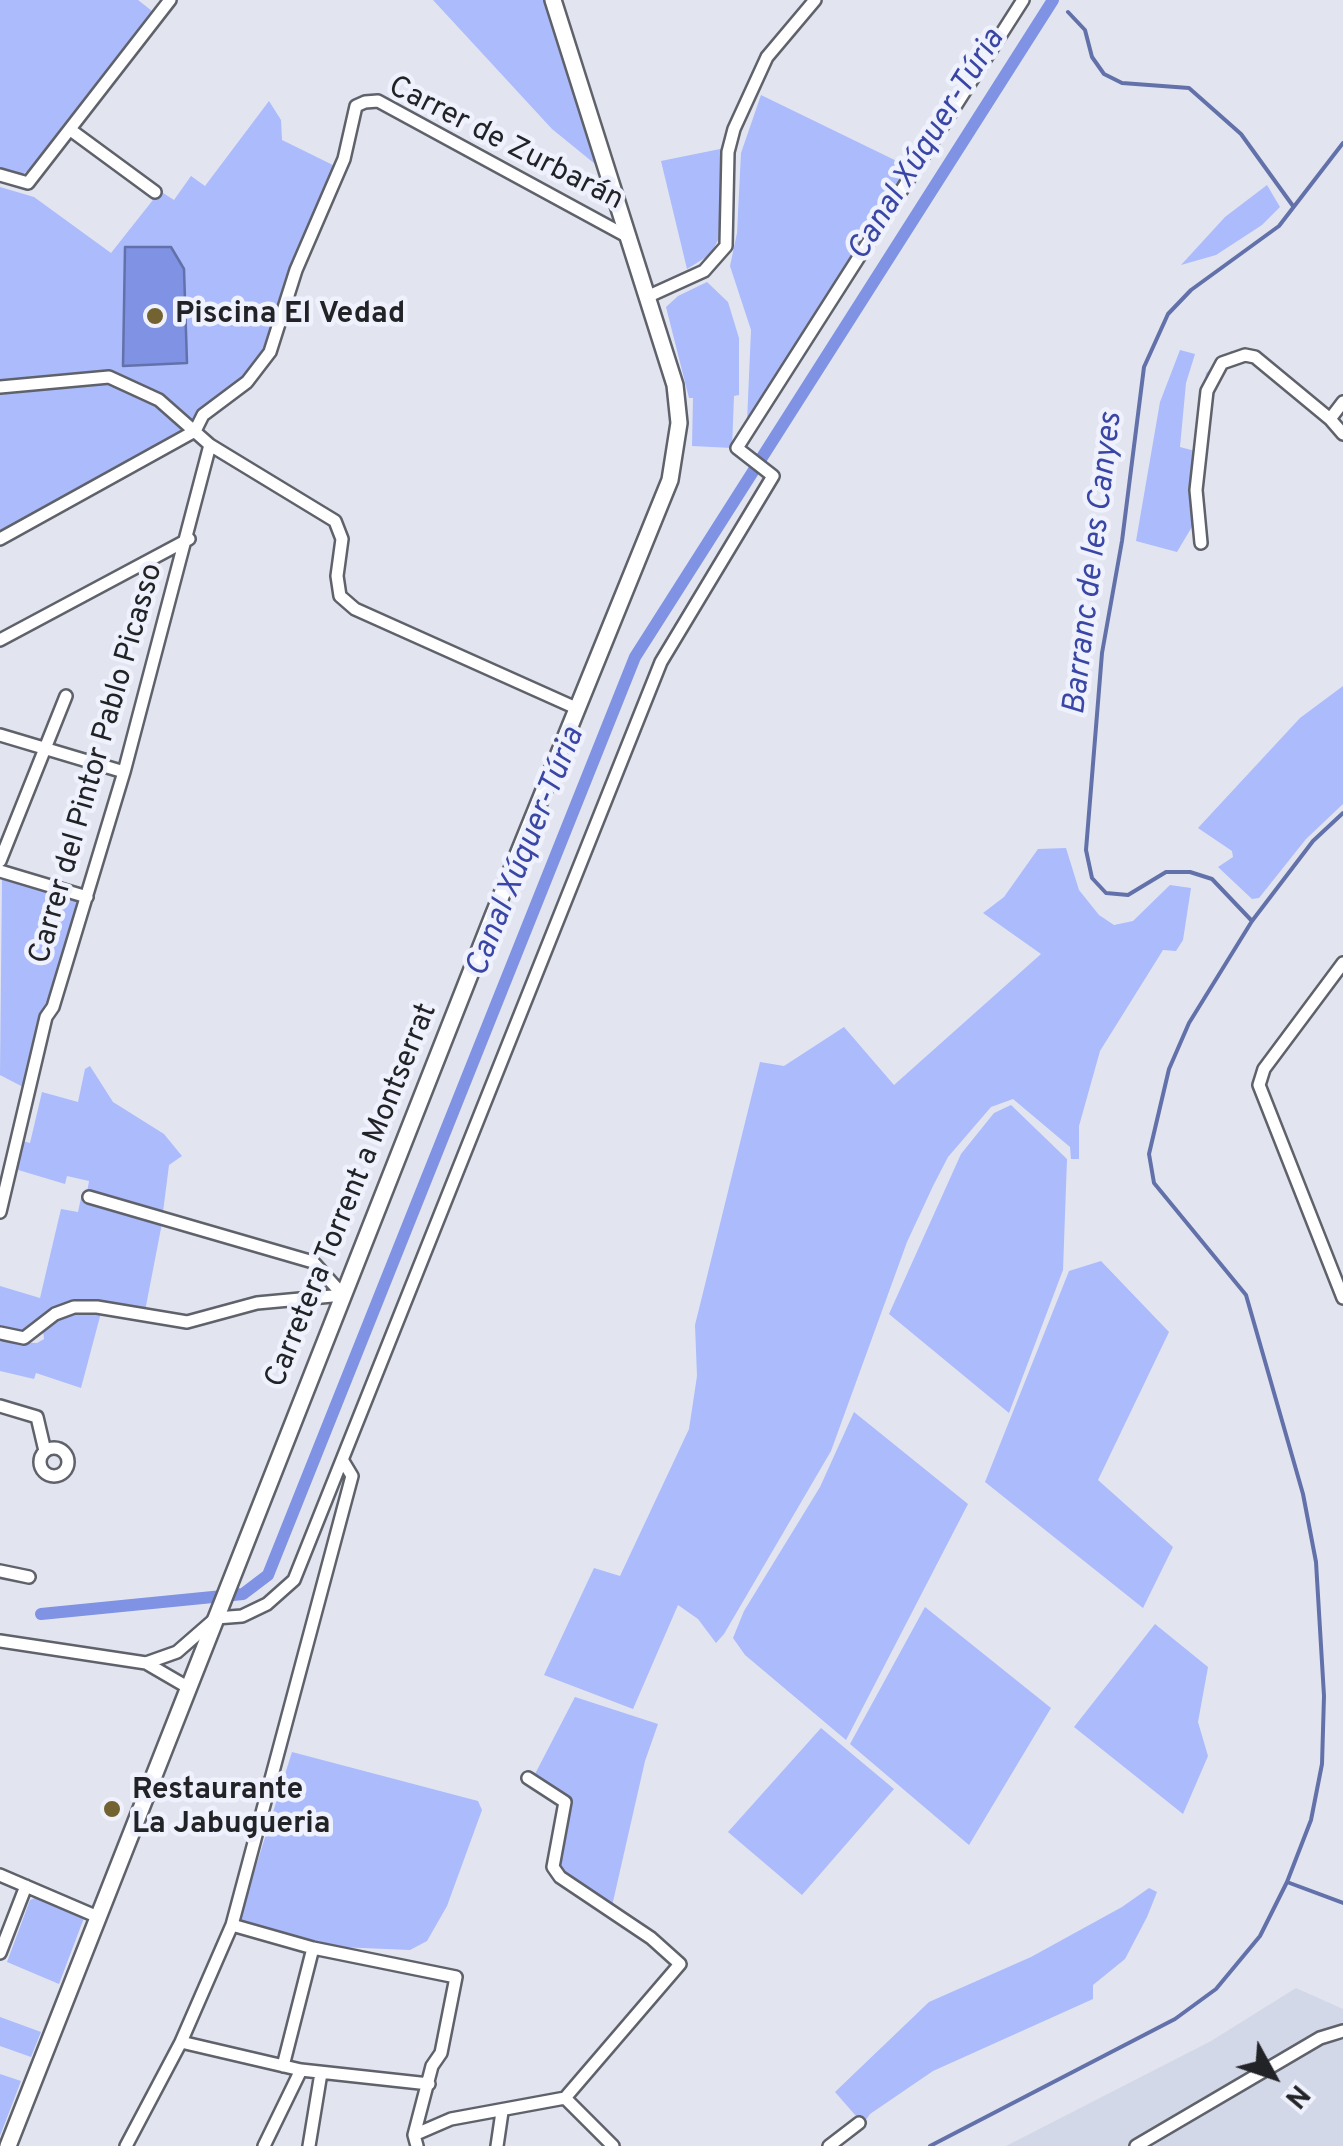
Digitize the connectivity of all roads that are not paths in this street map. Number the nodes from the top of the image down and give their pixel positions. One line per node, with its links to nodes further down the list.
1 (170, 0): 5 (street)
2 (552, 0): 8 (main road, Carretera Torrent a Montserrat)
3 (815, 0): 9 (street)
4 (1023, 0): 37 (street)
5 (72, 131): 6 (street); 7 (street)
6 (0, 175)
7 (155, 192)
8 (630, 238): 9 (main road, Carretera Torrent a Montserrat); 13 (street, Carrer de Zurbarán)
9 (649, 296): 21 (main road, Carretera Torrent a Montserrat)
10 (0, 386): 13 (street)
11 (1343, 402): 12 (street)
12 (1330, 419): 14 (street); 18 (street)
13 (195, 431): 15 (street); 16 (street)
14 (1343, 434)
15 (210, 444): 17 (street, Carrer del Pintor Pablo Picasso); 21 (street)
16 (0, 539)
17 (188, 539): 19 (street); 24 (street, Carrer del Pintor Pablo Picasso)
18 (1202, 543)
19 (0, 640)
20 (66, 696): 23 (street)
21 (576, 708): 32 (main road, Carretera Torrent a Montserrat)
22 (0, 735): 23 (street)
23 (48, 749): 24 (street); 25 (street)
24 (124, 772): 27 (street, Carrer del Pintor Pablo Picasso)
25 (0, 860)
26 (0, 871): 27 (street)
27 (88, 896): 29 (street, Carrer del Pintor Pablo Picasso)
28 (1343, 963): 33 (street)
29 (4, 1172): 31 (street, Carrer del Pintor Pablo Picasso)
30 (89, 1197): 32 (street)
31 (0, 1212)
32 (343, 1294): 34 (street); 40 (main road, Carretera Torrent a Montserrat)
33 (1343, 1298)
34 (0, 1333)
35 (0, 1406): 36 (street)
36 (44, 1451)
37 (343, 1461): 40 (street); 48 (street)
38 (0, 1570): 39 (street)
39 (29, 1577)
40 (217, 1615): 42 (street); 43 (main road, Carretera Torrent a Montserrat)
41 (0, 1641): 42 (street)
42 (146, 1664): 43 (street)
43 (189, 1688): 47 (main road, Carretera Torrent a Montserrat)
44 (528, 1778): 57 (street)
45 (0, 1875): 46 (street)
46 (26, 1886): 47 (street); 50 (street)
47 (98, 1918): 62 (main road, Carretera Torrent a Montserrat)
48 (232, 1925): 49 (street); 52 (street)
49 (313, 1948): 53 (street); 56 (street)
50 (0, 1953)
51 (1343, 2032): 61 (street)
52 (180, 2042): 53 (street); 63 (street)
53 (283, 2066): 54 (street)
54 (301, 2070): 55 (street); 64 (street)
55 (321, 2073): 56 (street); 65 (street)
56 (429, 2084): 60 (street)
57 (566, 2098): 58 (street); 67 (street)
58 (502, 2112): 60 (street); 66 (street)
59 (859, 2123): 68 (street)
60 (415, 2140)
61 (1146, 2144)
62 (8, 2146)
63 (126, 2146)
64 (264, 2146)
65 (309, 2146)
66 (498, 2146)
67 (614, 2146)
68 (830, 2146)

